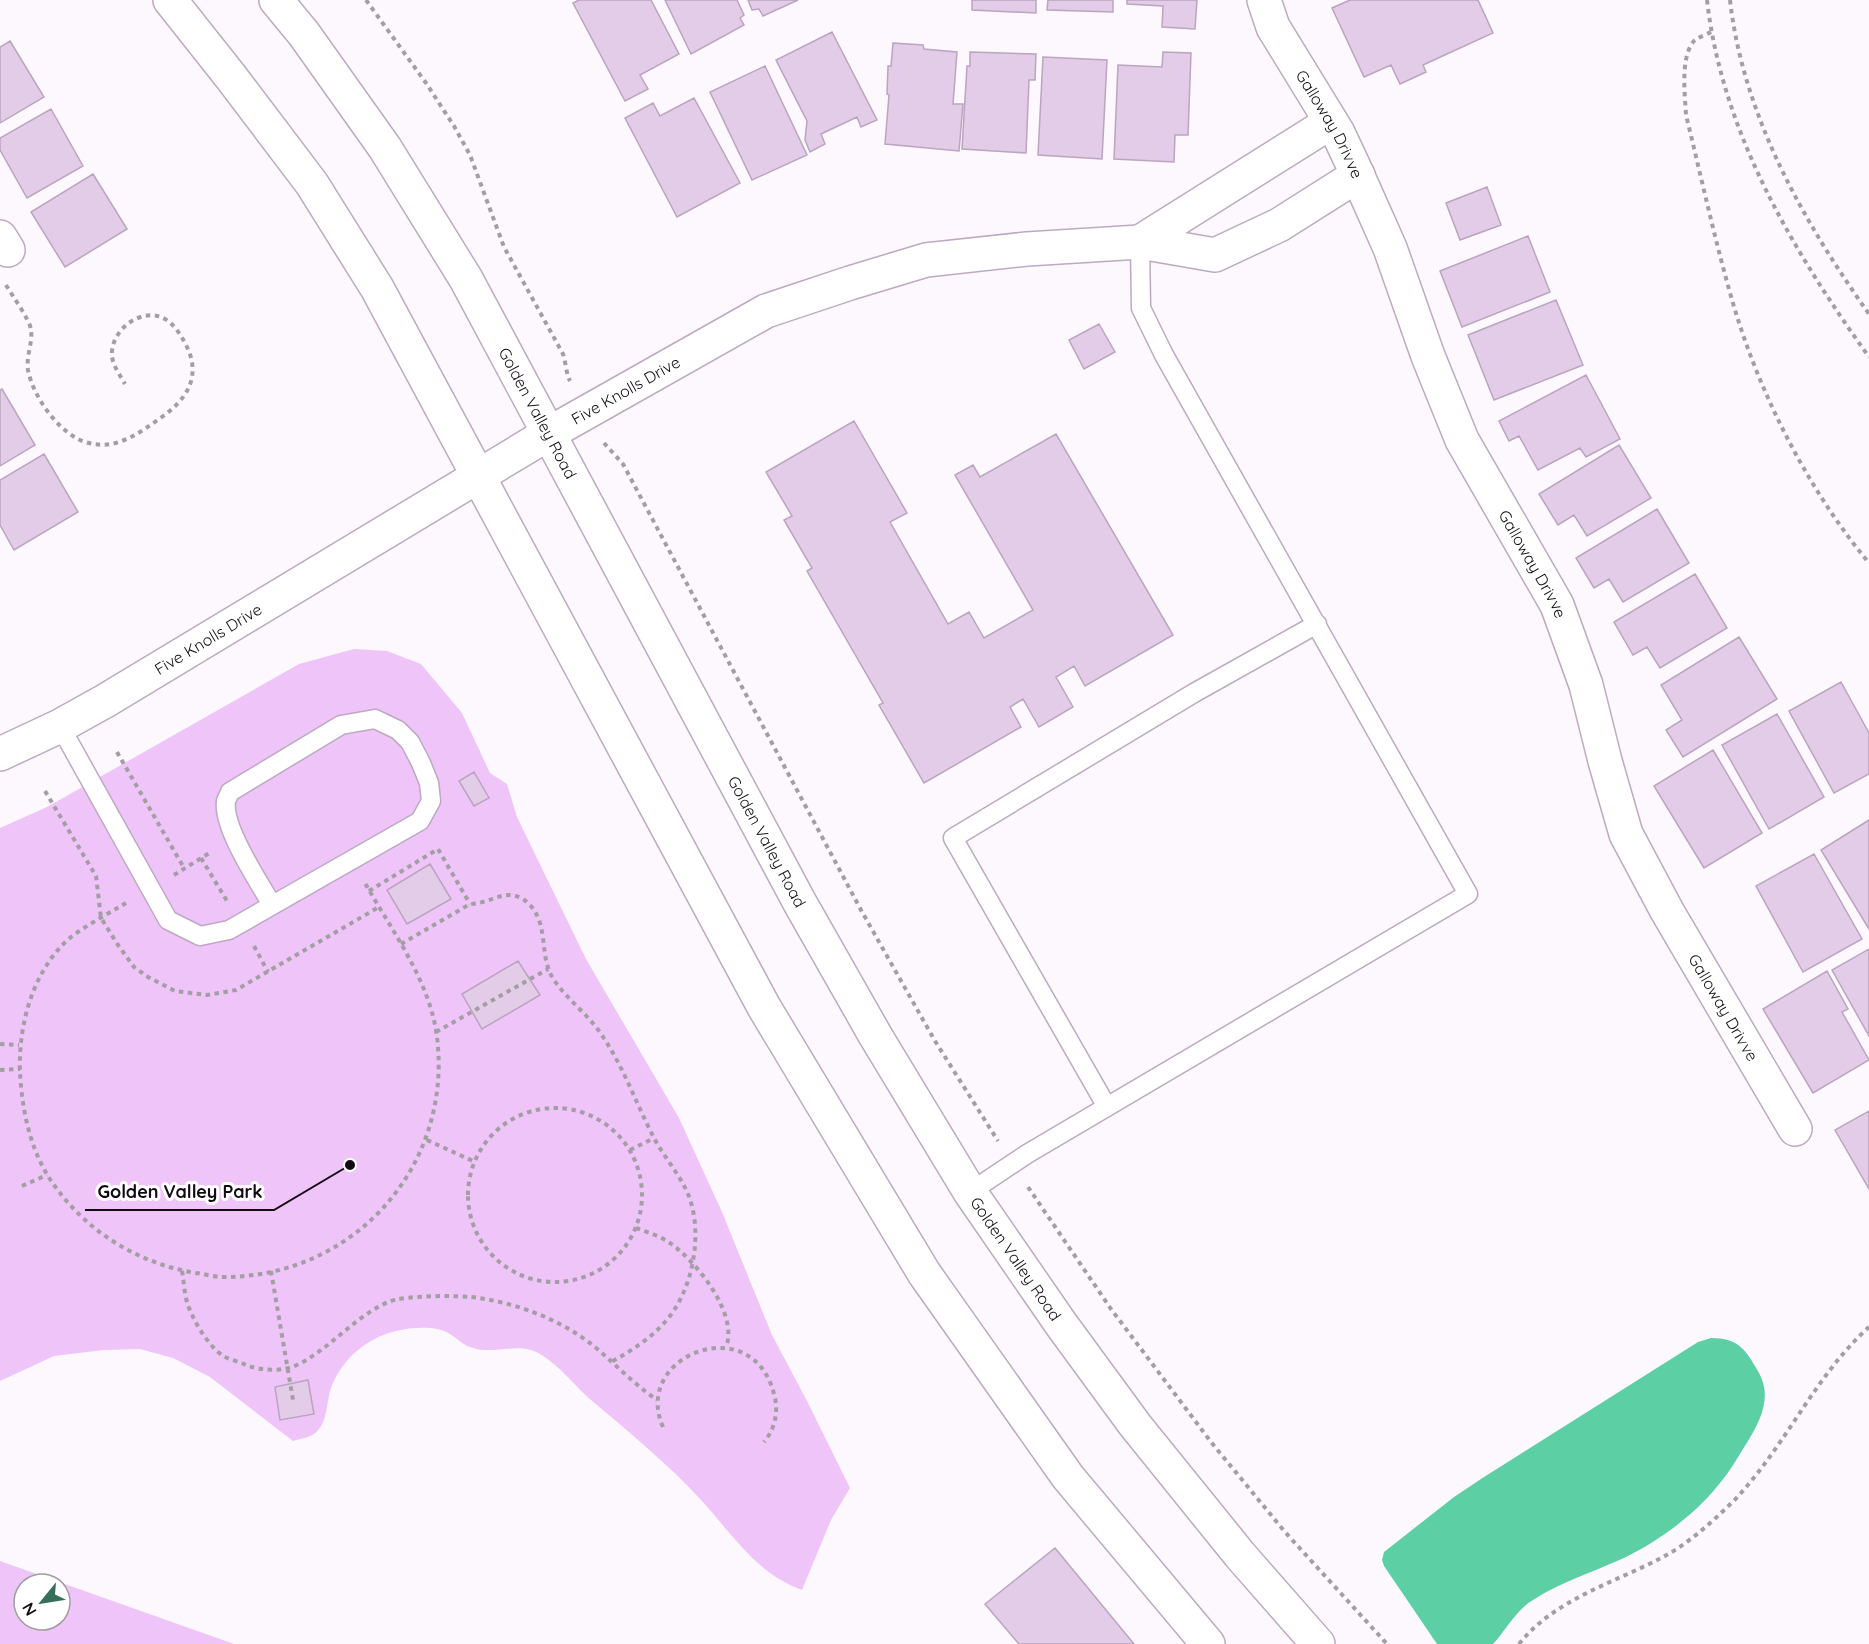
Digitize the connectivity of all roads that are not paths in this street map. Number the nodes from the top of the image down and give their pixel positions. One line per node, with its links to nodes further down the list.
1 (170, 0): 8 (main road)
2 (276, 0): 7 (main road, Golden Valley Road)
3 (1264, 0): 4 (main road, Galloway Drivve)
4 (1331, 122): 5 (main road, Galloway Drivve); 6 (main road)
5 (1358, 175): 6 (main road, Five Knolls Drive); 14 (main road, Galloway Drivve)
6 (1140, 242): 7 (main road, Five Knolls Drive); 9 (lane)
7 (548, 434): 8 (main road, Five Knolls Drive); 15 (main road, Golden Valley Road)
8 (478, 475): 10 (main road, Five Knolls Drive); 16 (main road)
9 (1317, 624): 13 (lane); 13 (lane)
10 (60, 726): 11 (main road, Five Knolls Drive); 12 (lane)
11 (0, 754)
12 (272, 905): 12 (lane)
13 (1107, 1107): 15 (lane)
14 (1795, 1129)
15 (970, 1192): 17 (main road, Golden Valley Road)
16 (1208, 1644)
17 (1318, 1644)

